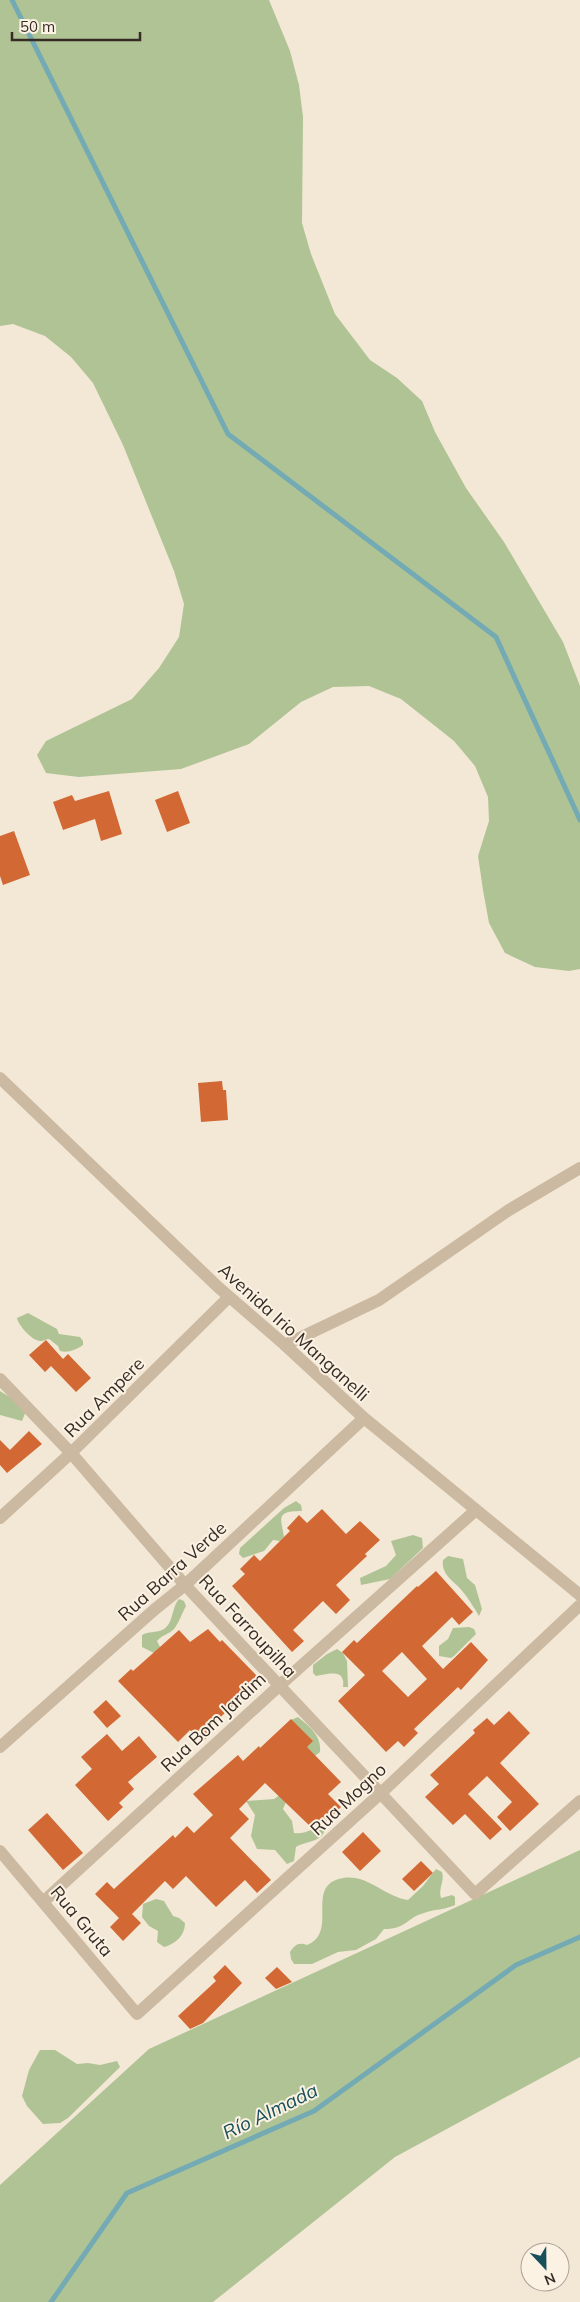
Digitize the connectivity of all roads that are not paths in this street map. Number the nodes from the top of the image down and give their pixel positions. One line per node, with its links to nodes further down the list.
1 (0, 1078): 3 (street, Avenida Irio Manganelli)
2 (580, 1168): 4 (street)
3 (230, 1297): 4 (street, Avenida Irio Manganelli); 7 (street, Rua Ampere)
4 (285, 1345): 6 (street, Avenida Irio Manganelli)
5 (0, 1378): 7 (street, Rua Farroupilha)
6 (364, 1418): 8 (street, Avenida Irio Manganelli); 10 (street, Rua Barra Verde)
7 (71, 1453): 9 (street, Rua Ampere); 10 (street, Rua Farroupilha)
8 (476, 1510): 11 (street, Avenida Irio Manganelli); 13 (street, Rua Bom Jardim)
9 (0, 1518)
10 (185, 1585): 13 (street, Rua Farroupilha); 14 (street, Rua Barra Verde)
11 (580, 1596)
12 (580, 1605): 15 (street, Rua Mogno)
13 (280, 1685): 15 (street, Rua Farroupilha); 18 (street, Rua Bom Jardim)
14 (0, 1747)
15 (381, 1793): 16 (street, Rua Farroupilha); 19 (street, Rua Mogno)
16 (580, 1801)
17 (0, 1851): 18 (street, Rua Gruta)
18 (43, 1902): 19 (street, Rua Gruta)
19 (137, 2014)

